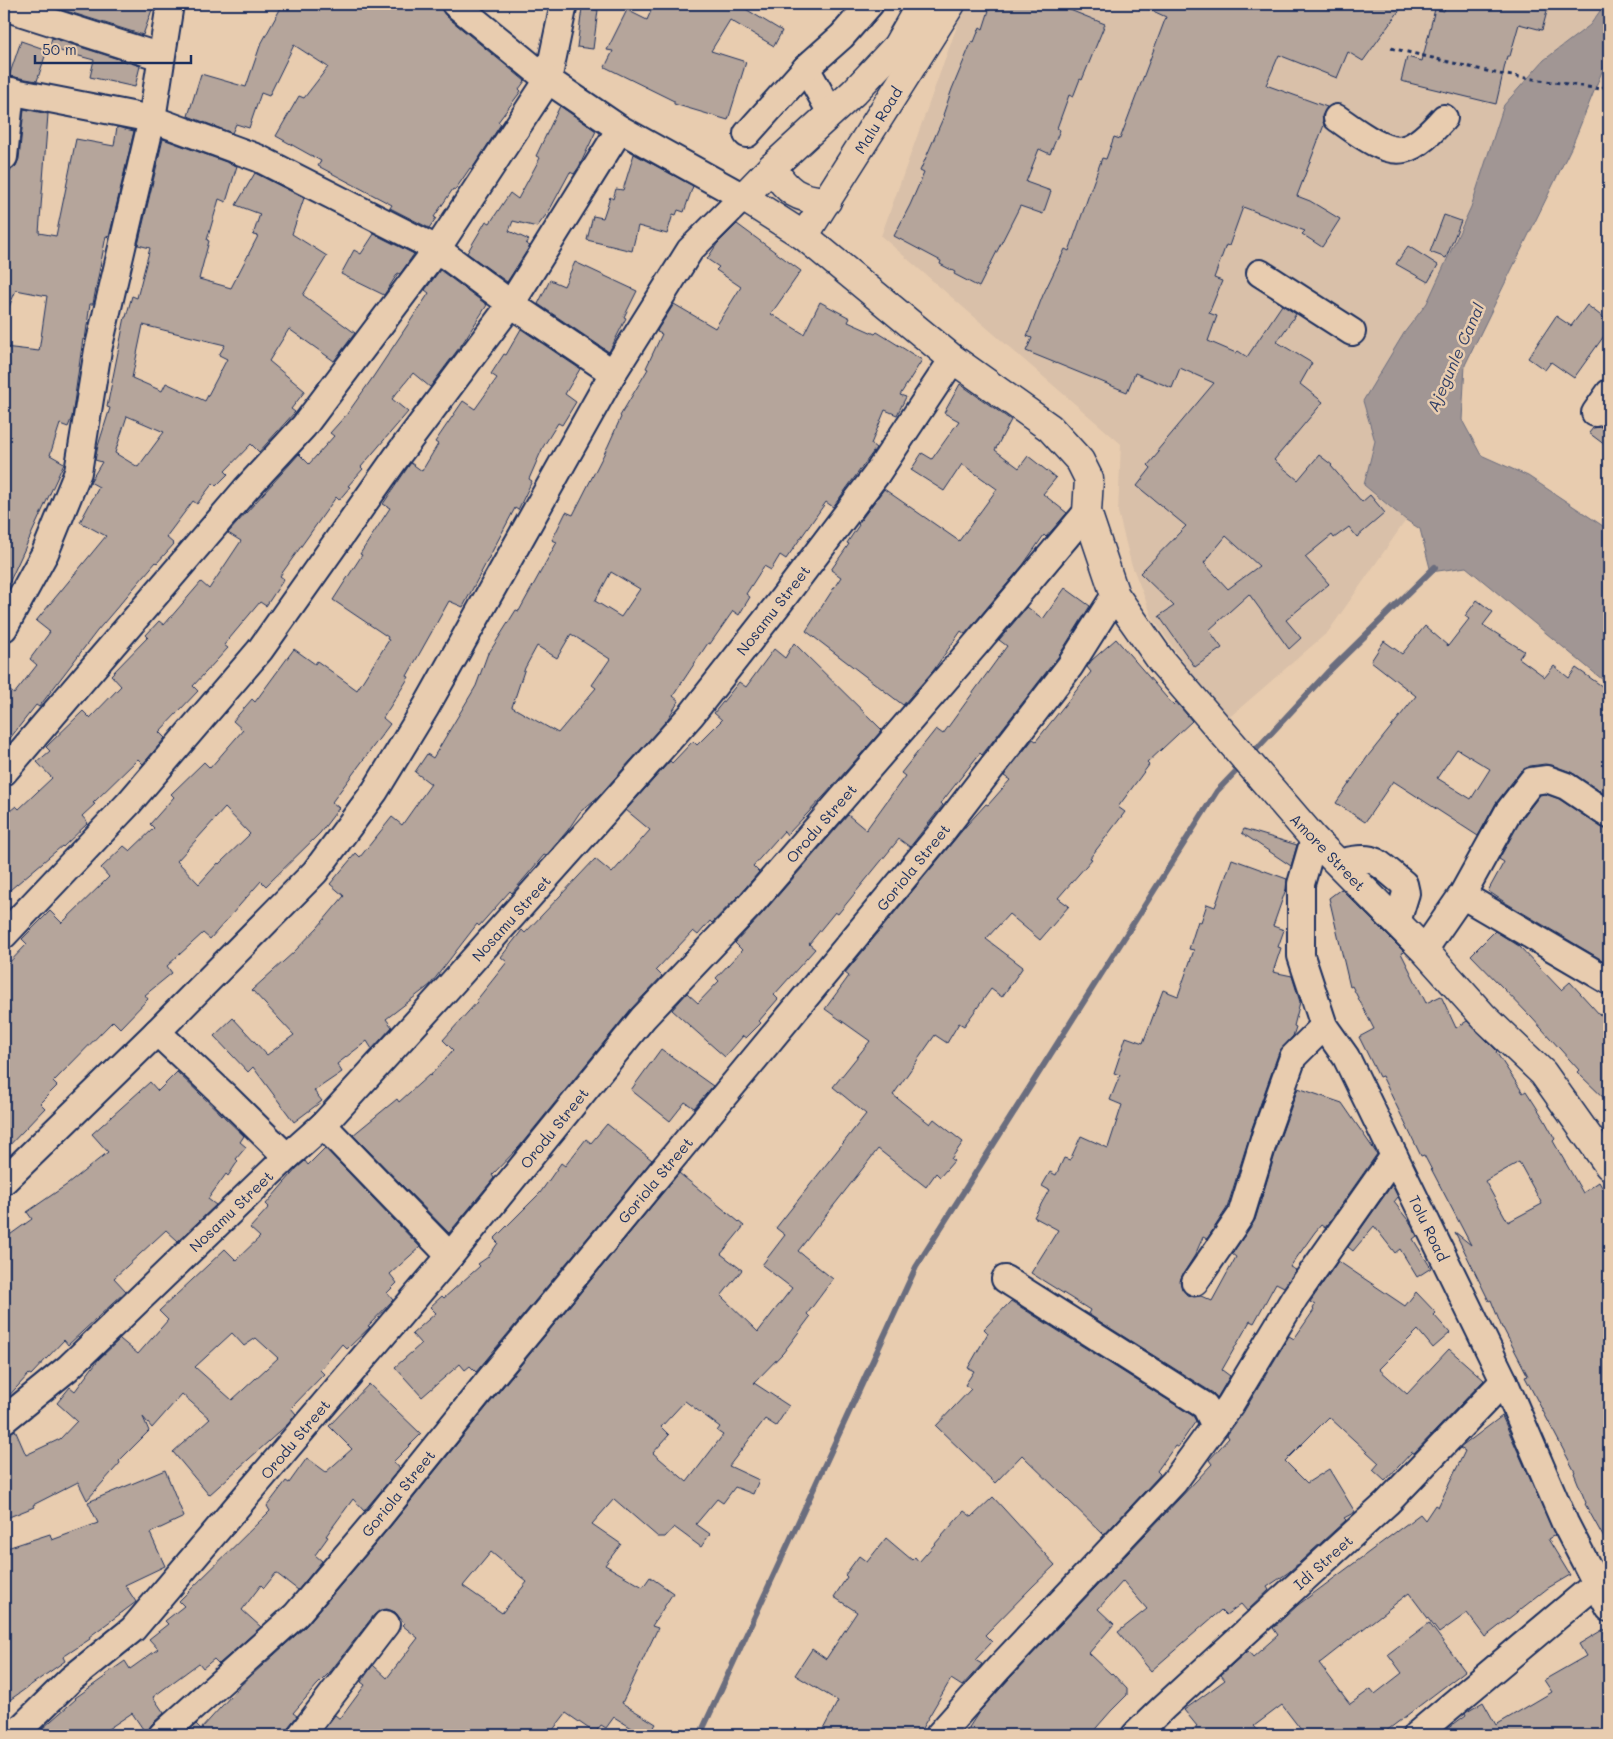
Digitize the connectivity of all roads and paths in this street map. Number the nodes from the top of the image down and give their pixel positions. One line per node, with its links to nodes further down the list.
1 (170, 4): 9 (street)
2 (455, 4): 11 (street)
3 (564, 4): 11 (street)
4 (870, 4): 10 (street)
5 (921, 4): 14 (main road, Malu Road)
6 (951, 4): 22 (main road, Malu Road)
7 (4, 7): 9 (street)
8 (1391, 48): 12 (path)
9 (161, 57): 17 (street)
10 (806, 68): 14 (street); 19 (street)
11 (548, 80): 18 (street); 25 (street)
12 (1609, 83)
13 (7, 91): 17 (street); 20 (street)
14 (831, 113): 21 (main road, Malu Road)
15 (1337, 118): 16 (street)
16 (1444, 118)
17 (152, 120): 25 (street); 33 (street)
18 (620, 129): 23 (street); 27 (street)
19 (747, 134)
20 (4, 157)
21 (772, 167): 22 (main road); 23 (main road, Malu Road)
22 (827, 201): 24 (main road, Malu Road)
23 (736, 203): 24 (main road); 30 (street)
24 (804, 236): 29 (main road)
25 (437, 249): 27 (street); 34 (street)
26 (1260, 273): 28 (street)
27 (511, 304): 30 (street); 38 (street)
28 (1352, 332)
29 (953, 358): 31 (main road); 43 (street, Nosamu Street)
30 (613, 373): 42 (street)
31 (1087, 512): 32 (main road, Amore Street); 48 (street, Orodu Street)
32 (1115, 595): 36 (main road, Amore Street); 58 (street, Goriola Street)
33 (4, 628)
34 (4, 772)
35 (1609, 815): 37 (street)
36 (1314, 839): 39 (main road, Amore Street); 41 (street, Tolu Road)
37 (1462, 895): 39 (street); 40 (street)
38 (4, 934)
39 (1424, 950): 46 (main road, Amore Street)
40 (1609, 981)
41 (1324, 1026): 44 (street, Tolu Road); 50 (street)
42 (157, 1032): 45 (street); 47 (street)
43 (323, 1125): 45 (street, Nosamu Street); 48 (street)
44 (1394, 1156): 51 (street, Tolu Road); 53 (street)
45 (286, 1157): 52 (street, Nosamu Street)
46 (1609, 1166)
47 (4, 1181)
48 (450, 1256): 57 (street, Orodu Street)
49 (1005, 1280): 53 (street)
50 (1194, 1282)
51 (1504, 1381): 54 (street, Tolu Road); 61 (street, Idi Street)
52 (4, 1420)
53 (1215, 1426): 60 (street)
54 (1596, 1584): 55 (street, Tolu Road); 62 (street)
55 (1609, 1608)
56 (386, 1624): 59 (street)
57 (14, 1735)
58 (162, 1735)
59 (301, 1735)
60 (939, 1735)
61 (1135, 1735)
62 (1416, 1735)

